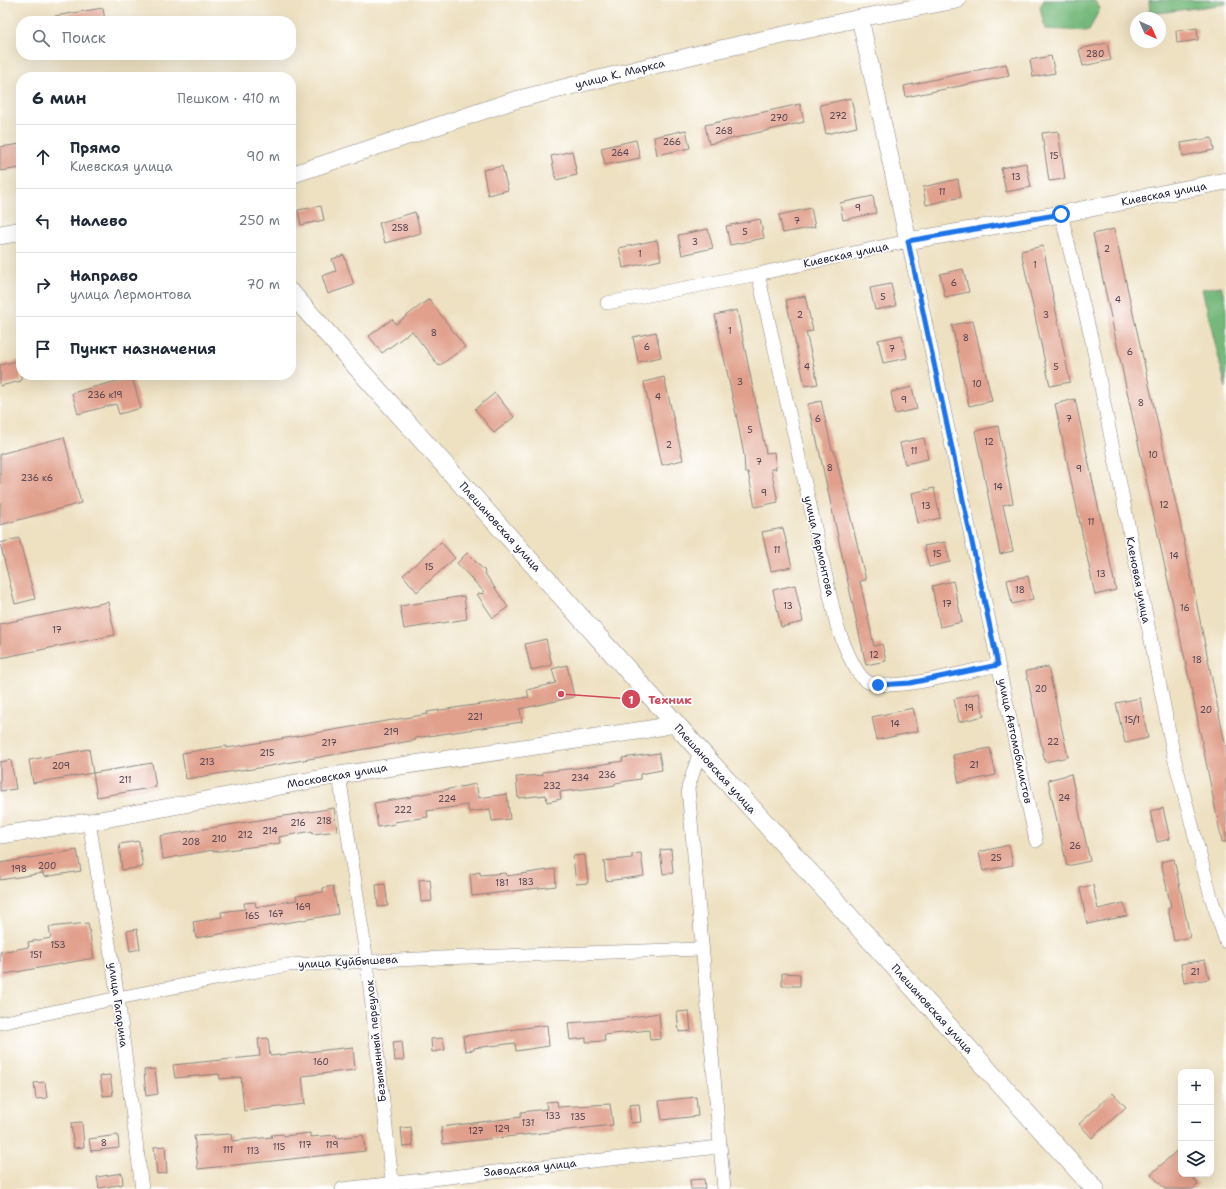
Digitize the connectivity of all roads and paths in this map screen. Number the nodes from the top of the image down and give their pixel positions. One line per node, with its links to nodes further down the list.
1 (957, 0): 2 (street, улица К. Маркса)
2 (860, 18): 3 (street, улица К. Маркса); 8 (street)
3 (296, 173)
4 (1226, 181): 5 (street, Киевская улица)
5 (1061, 214): 8 (street, Киевская улица); 19 (street, Кленовая улица)
6 (16, 232): 7 (main road)
7 (0, 235)
8 (908, 241): 9 (street, Киевская улица); 12 (street, улица Автомобилистов)
9 (758, 274): 11 (street, Киевская улица); 12 (street, улица Лермонтова)
10 (296, 299): 13 (main road, Плешановская улица)
11 (607, 303)
12 (998, 665): 18 (street, улица Автомобилистов)
13 (675, 724): 14 (main road, Плешановская улица); 15 (street, Московская улица)
14 (700, 751): 20 (street); 29 (main road, Плешановская улица)
15 (338, 774): 16 (street, Московская улица); 21 (street, Безымянный переулок)
16 (89, 822): 17 (street, Московская улица); 22 (street, улица Гагарина)
17 (0, 835)
18 (1036, 841)
19 (1226, 942)
20 (701, 950): 21 (street, улица Куйбышева); 24 (street)
21 (367, 962): 22 (street, улица Куйбышева); 25 (street, Безымянный переулок)
22 (118, 998): 23 (street, улица Куйбышева); 26 (street, улица Гагарина)
23 (0, 1023)
24 (719, 1147): 25 (street, Заводская улица); 28 (street)
25 (393, 1186): 27 (street, Заводская улица)
26 (142, 1189)
27 (342, 1189)
28 (724, 1189)
29 (1095, 1189)

